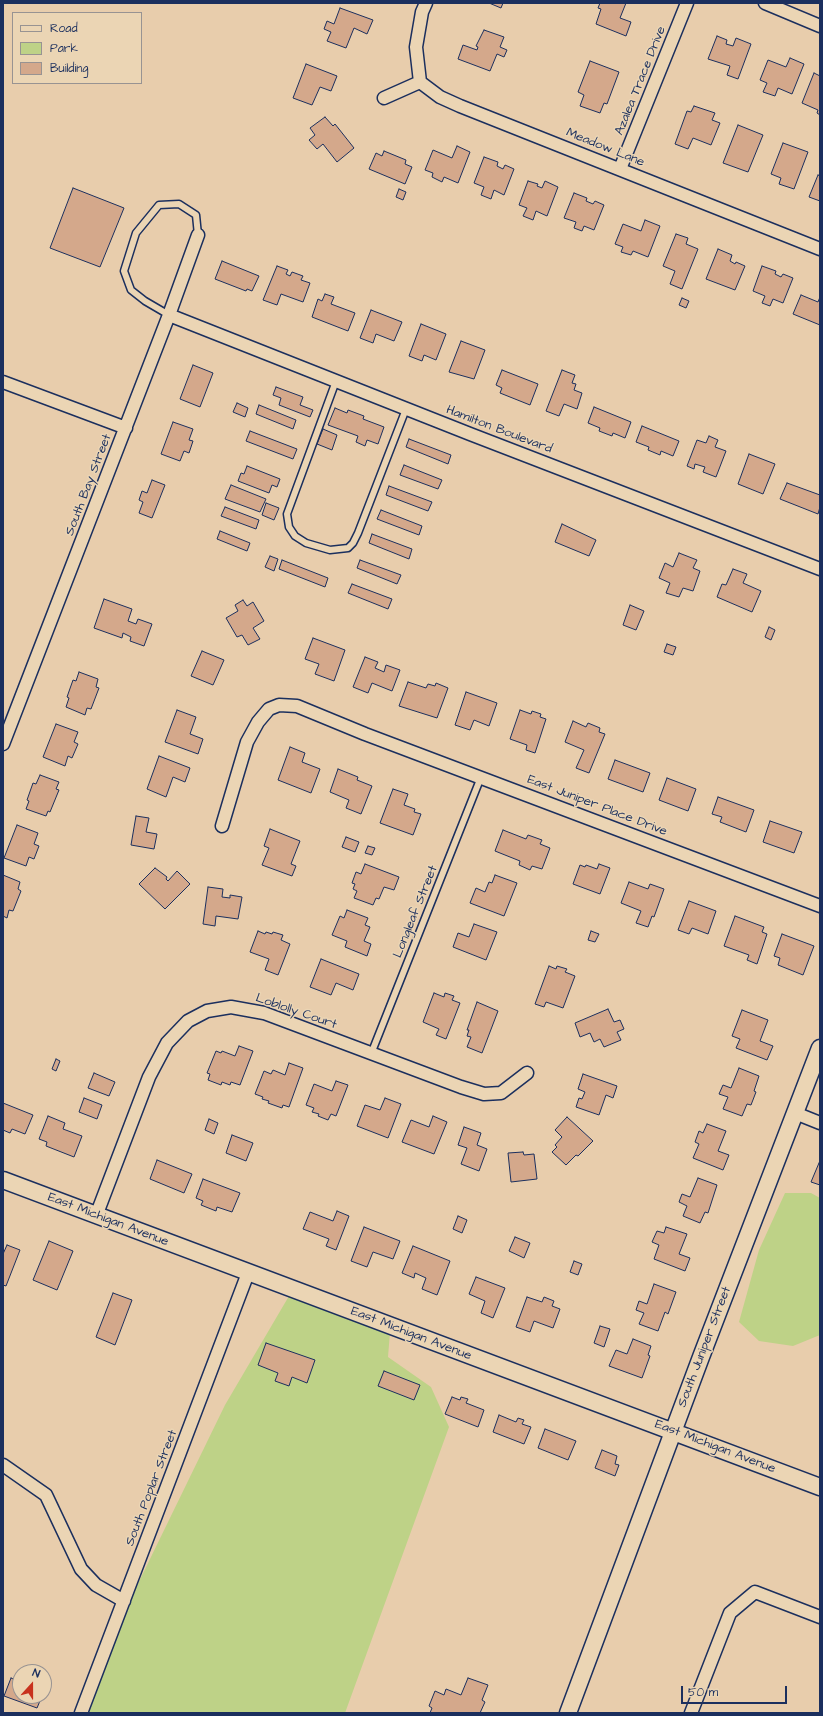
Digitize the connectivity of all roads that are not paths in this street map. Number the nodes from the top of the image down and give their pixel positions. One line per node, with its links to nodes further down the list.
1 (426, 3): 5 (street)
2 (687, 3): 7 (street, Azalea Trace Drive)
3 (765, 3): 4 (street)
4 (820, 26)
5 (420, 82): 6 (street); 7 (street, Meadow Lane)
6 (384, 98)
7 (620, 169): 9 (street, Meadow Lane)
8 (198, 235): 10 (street, South Bay Street); 10 (lane)
9 (820, 249)
10 (169, 314): 11 (street, Hamilton Boulevard); 14 (street, South Bay Street)
11 (336, 381): 13 (street, Hamilton Boulevard); 13 (lane)
12 (3, 382): 14 (street)
13 (406, 409): 15 (street, Hamilton Boulevard)
14 (126, 428): 16 (street, South Bay Street)
15 (820, 570)
16 (3, 744)
17 (481, 777): 18 (street, East Juniper Place Drive); 19 (street, East Juniper Place Drive); 21 (lane, Longleaf Street)
18 (222, 826)
19 (820, 906)
20 (820, 1048): 23 (street, South Juniper Street)
21 (371, 1054): 22 (street, Loblolly Court); 26 (street, Loblolly Court)
22 (527, 1073)
23 (795, 1113): 24 (street); 28 (street, South Juniper Street)
24 (820, 1123)
25 (3, 1180): 26 (street, East Michigan Avenue)
26 (96, 1216): 27 (street, East Michigan Avenue)
27 (248, 1273): 28 (street, East Michigan Avenue); 31 (street, South Poplar Street)
28 (673, 1431): 30 (street, East Michigan Avenue); 34 (street, South Juniper Street)
29 (3, 1465): 31 (street)
30 (820, 1487)
31 (124, 1601): 33 (street, South Poplar Street)
32 (820, 1616): 35 (street)
33 (81, 1713)
34 (568, 1713)
35 (691, 1713)

